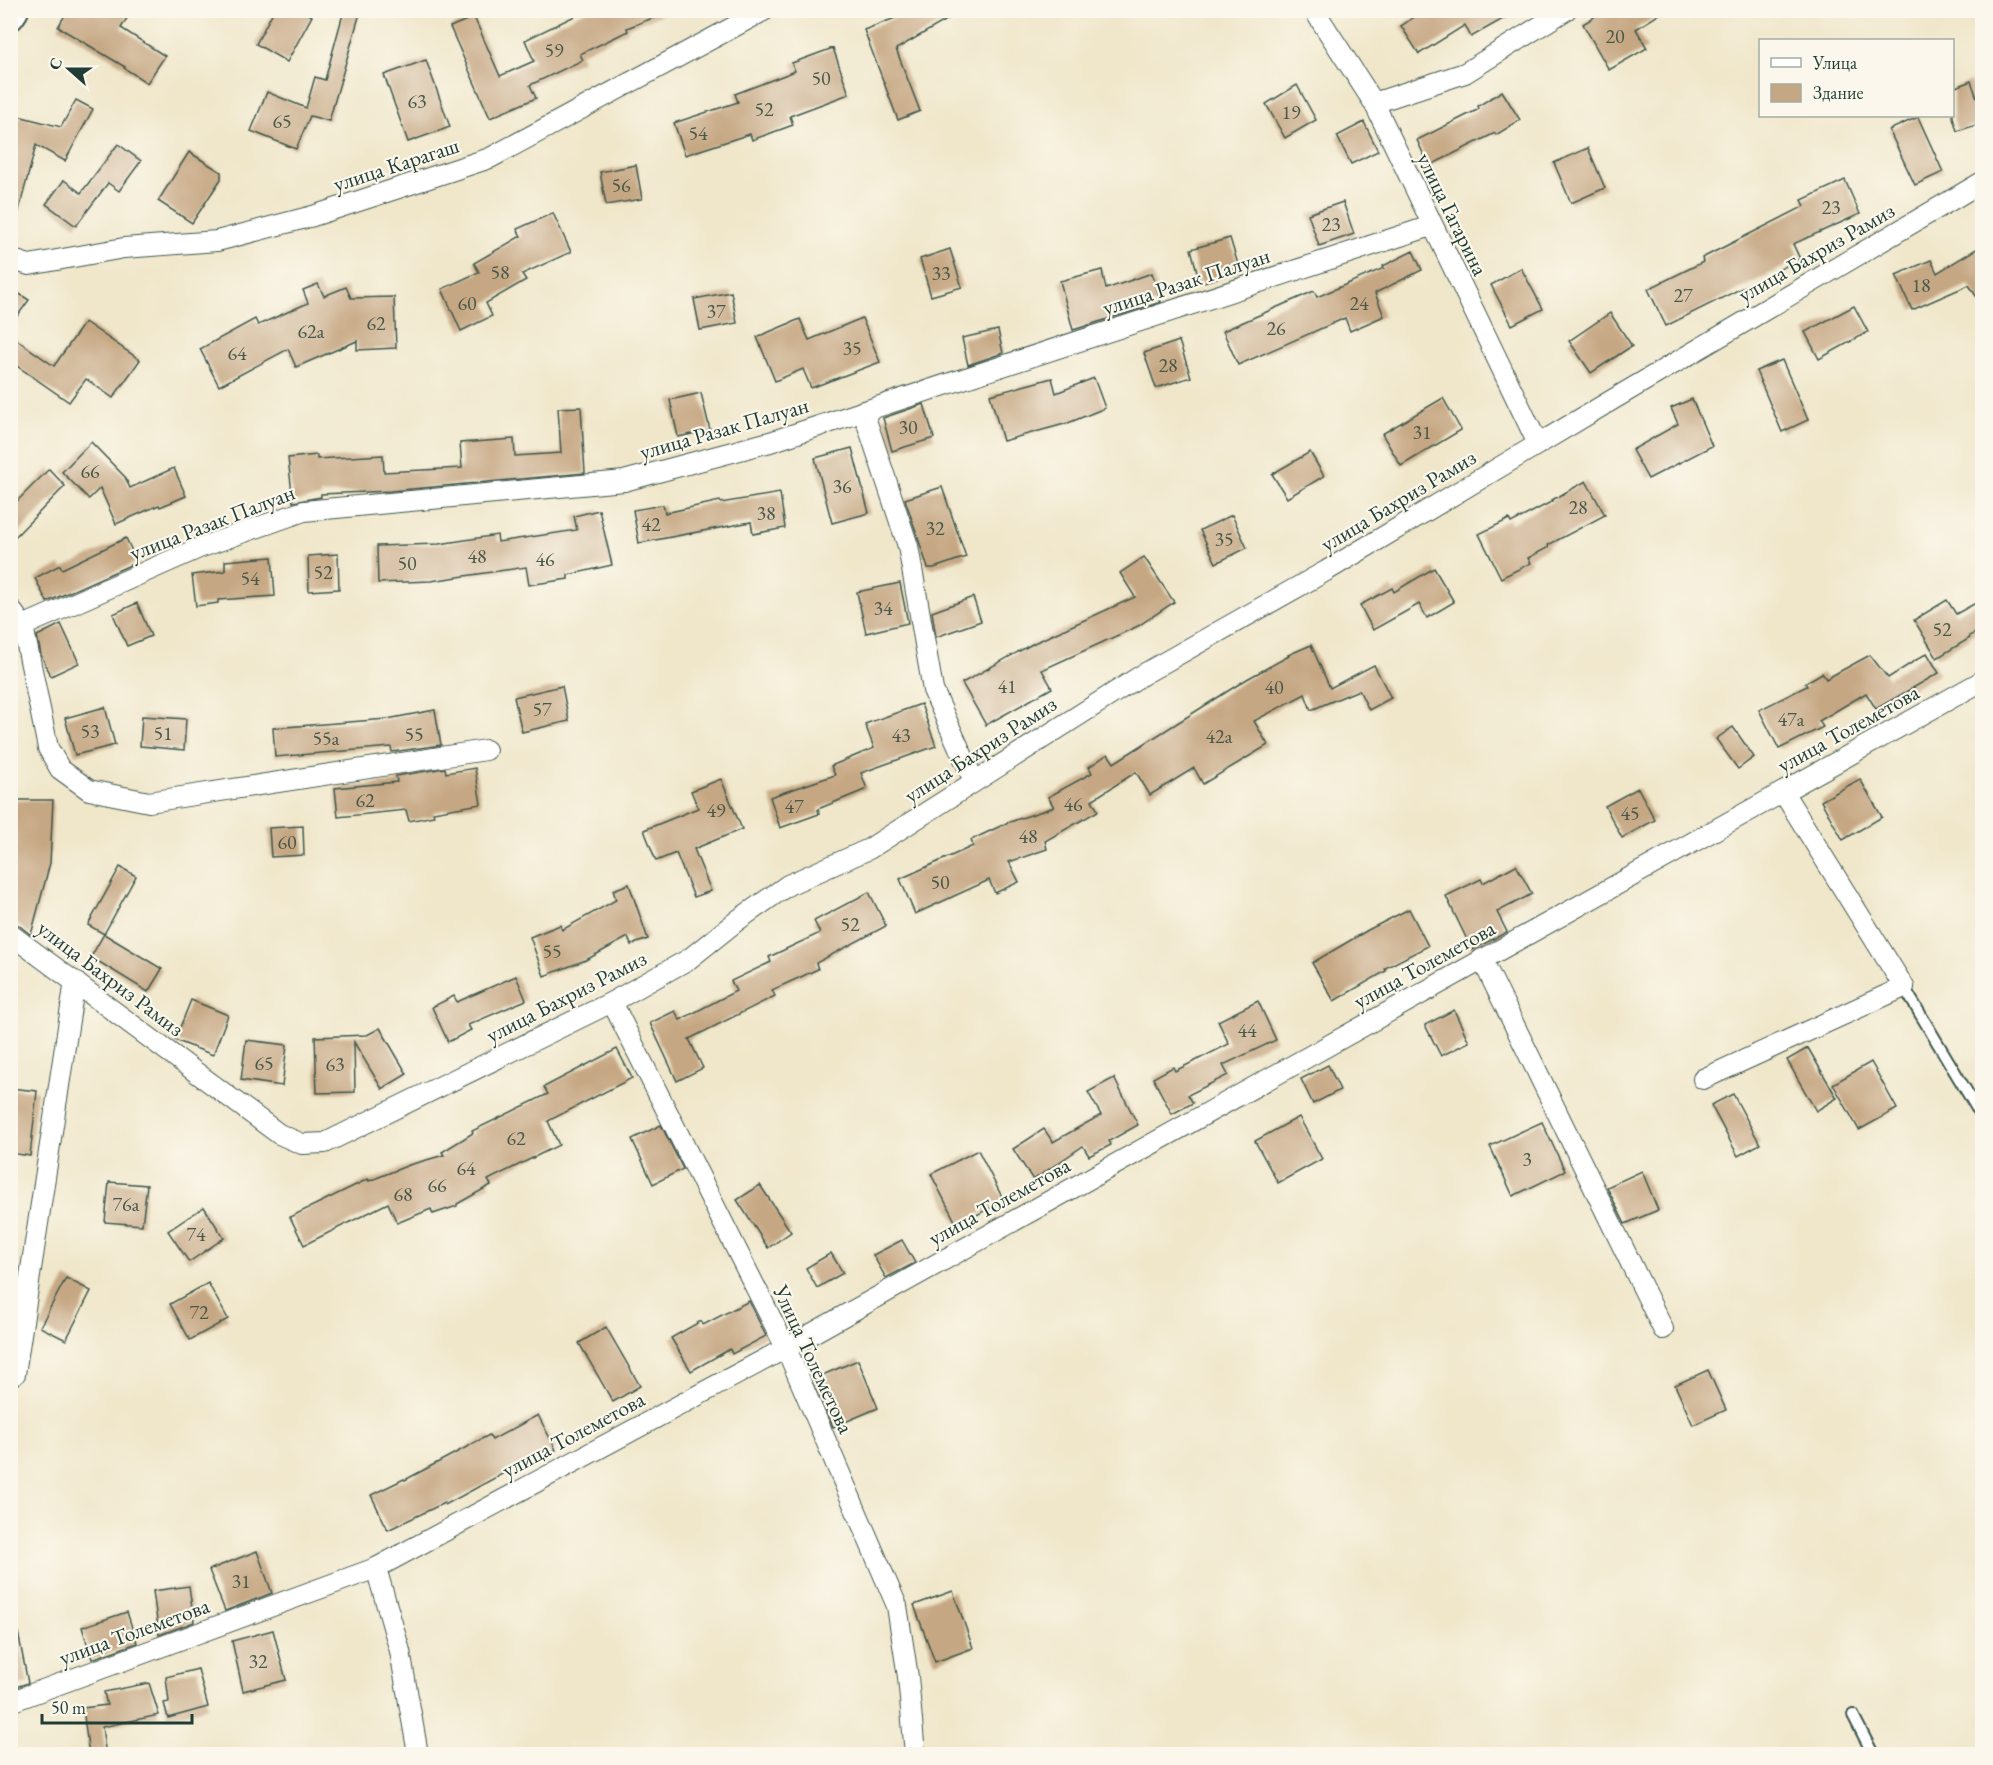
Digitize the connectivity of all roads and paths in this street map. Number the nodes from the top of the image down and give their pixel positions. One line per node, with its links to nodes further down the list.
1 (14, 10): 5 (main road)
2 (765, 10): 9 (street, улица Карагаш)
3 (1314, 10): 6 (street, улица Гагарина)
4 (1566, 10): 6 (street)
5 (10, 16)
6 (1374, 103): 8 (street, улица Гагарина)
7 (1983, 182): 11 (street, улица Бахриз Рамиз)
8 (1431, 226): 10 (street, улица Разак Палуан); 11 (street, улица Гагарина)
9 (10, 259)
10 (863, 411): 13 (street, улица Разак Палуан); 16 (street)
11 (1538, 444): 16 (street, улица Бахриз Рамиз)
12 (10, 609): 13 (street)
13 (23, 626): 15 (street)
14 (1983, 681): 17 (street, улица Толеметова)
15 (486, 750)
16 (974, 781): 22 (street, улица Бахриз Рамиз)
17 (1783, 792): 19 (street, улица Толеметова); 21 (street)
18 (10, 933): 20 (street, улица Бахриз Рамиз)
19 (1482, 959): 25 (street); 26 (street, улица Толеметова)
20 (75, 981): 22 (street, улица Бахриз Рамиз); 27 (street)
21 (1904, 987): 23 (street); 24 (lane)
22 (612, 1002): 26 (street, Улица Толеметова)
23 (1703, 1078)
24 (1983, 1117)
25 (1663, 1329)
26 (786, 1348): 28 (street, улица Толеметова); 32 (street, Улица Толеметова)
27 (10, 1372)
28 (376, 1568): 29 (street, улица Толеметова); 31 (street)
29 (10, 1702)
30 (1853, 1715): 33 (lane)
31 (418, 1755)
32 (915, 1755)
33 (1873, 1755)

